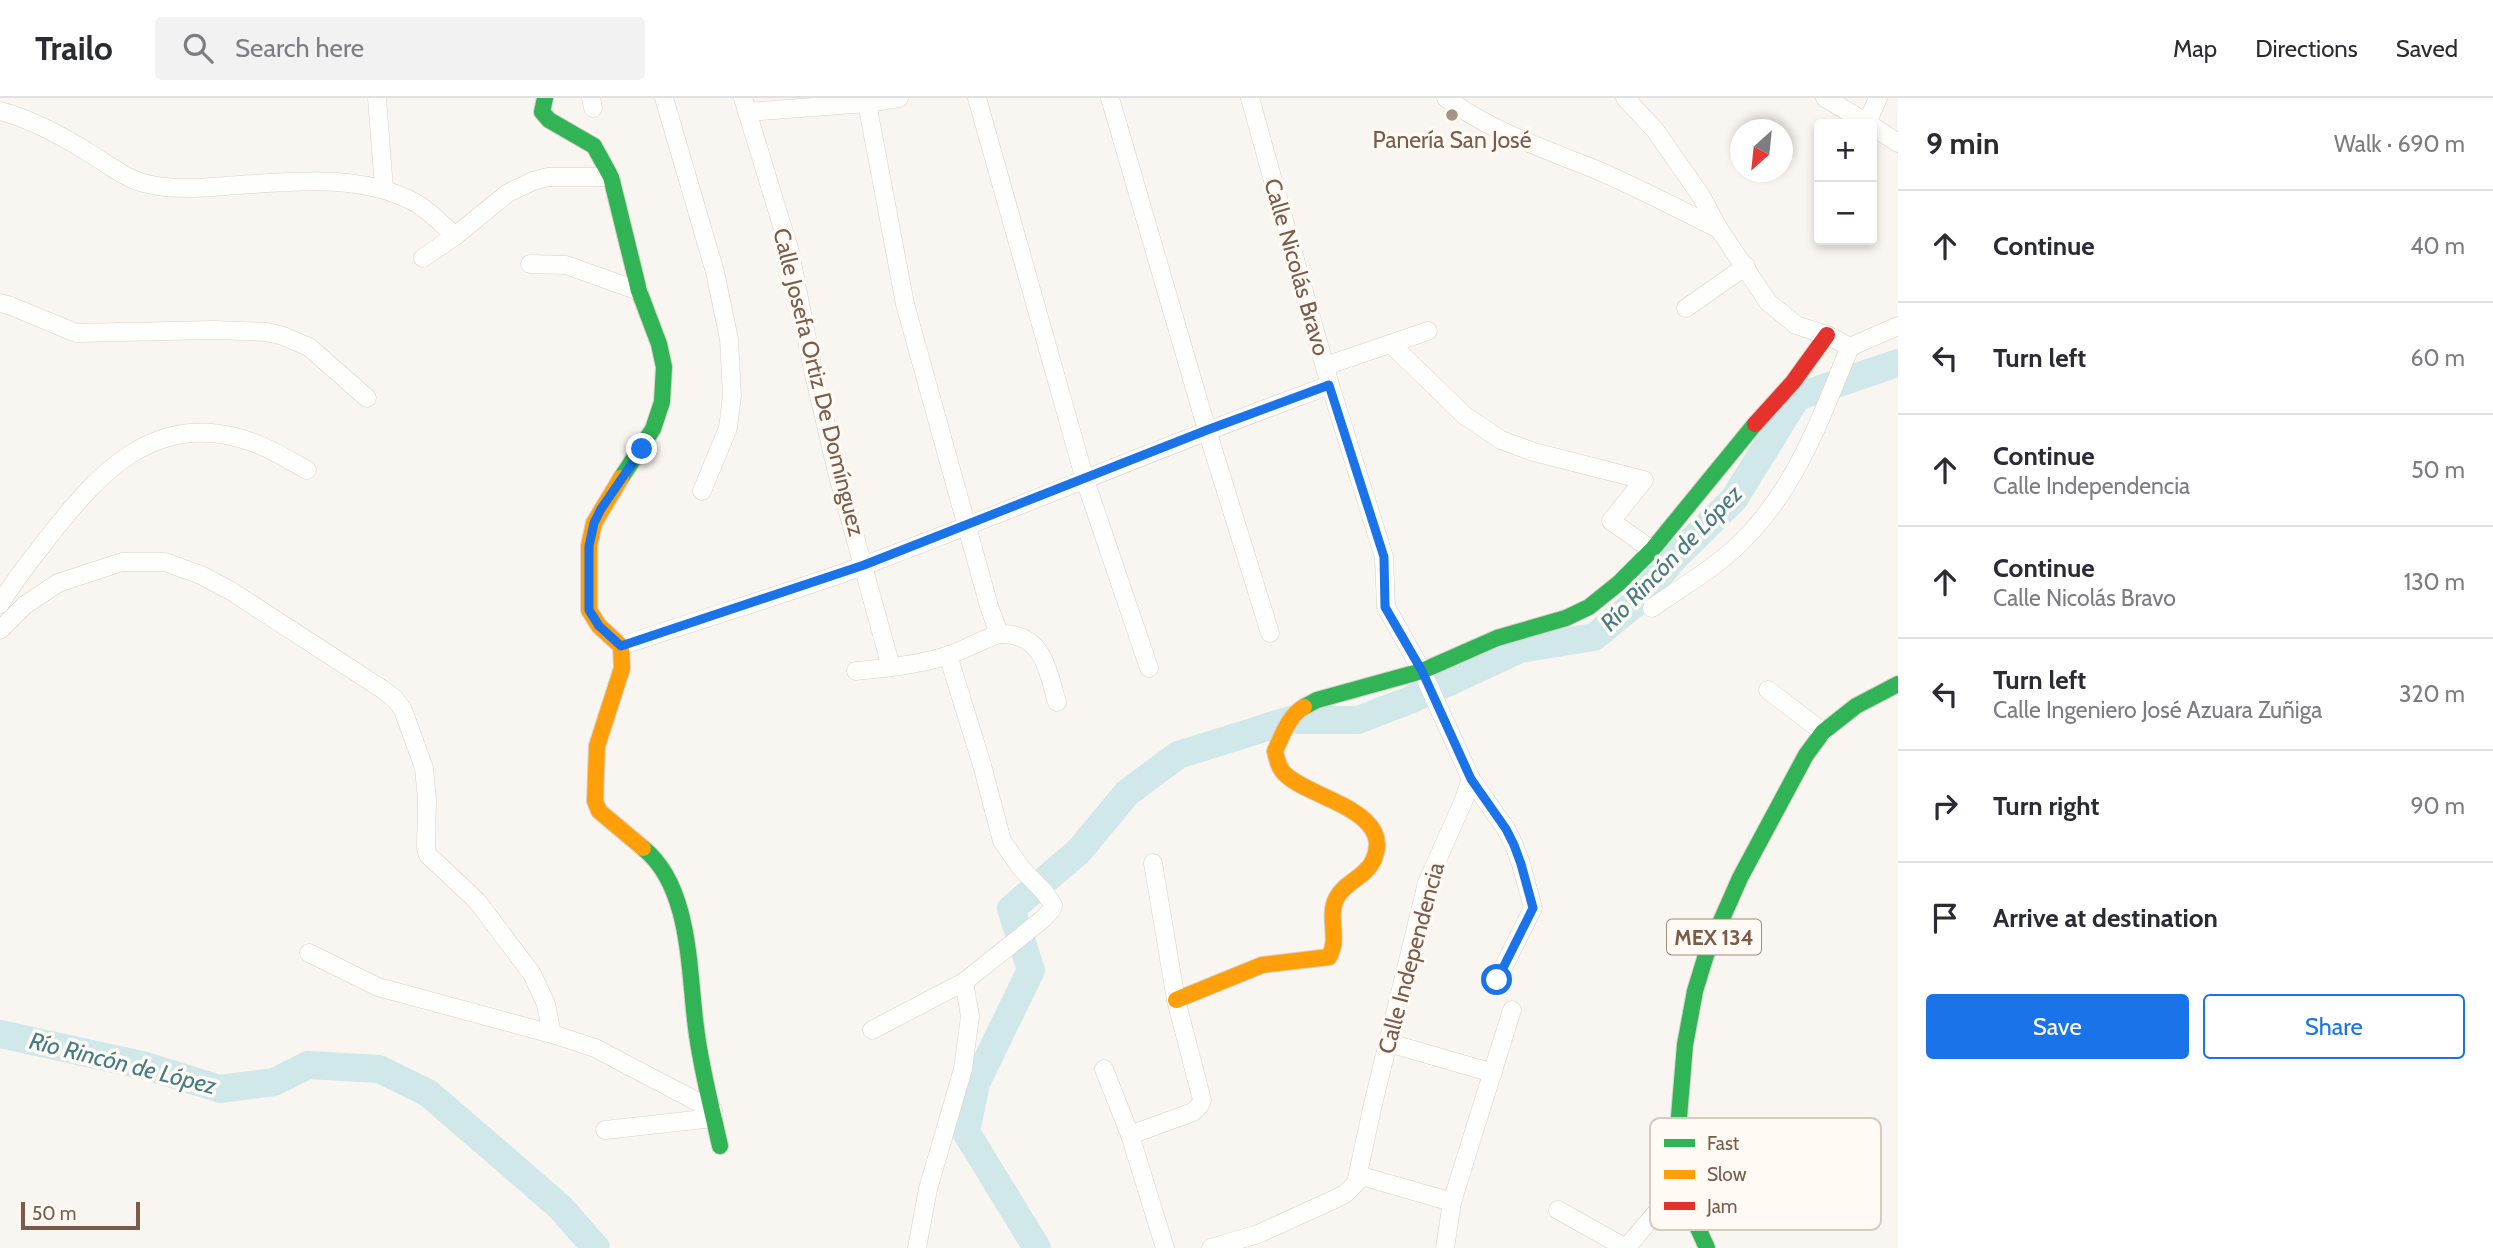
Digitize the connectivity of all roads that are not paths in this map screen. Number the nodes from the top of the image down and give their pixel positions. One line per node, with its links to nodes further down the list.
1 (377, 98): 20 (street)
2 (545, 98): 19 (street)
3 (664, 98): 40 (street)
4 (899, 98): 12 (street)
5 (977, 98): 39 (street)
6 (1110, 98): 37 (street)
7 (1250, 98): 34 (street, Calle Nicolás Bravo)
8 (1446, 98): 21 (street)
9 (1625, 98): 21 (street)
10 (1825, 98): 15 (street)
11 (1878, 98): 16 (street)
12 (867, 103): 13 (street); 41 (street)
13 (745, 105): 43 (street, Calle Josefa Ortiz De Domínguez)
14 (0, 111): 20 (street)
15 (1861, 119)
16 (1871, 119)
17 (1877, 129): 18 (street)
18 (1898, 143)
19 (611, 177): 22 (street); 26 (street)
20 (384, 189): 22 (street)
21 (1719, 229): 25 (street)
22 (455, 236): 23 (street)
23 (423, 258)
24 (530, 264): 26 (street)
25 (1746, 266): 28 (street); 31 (street)
26 (639, 290): 49 (street)
27 (0, 303): 36 (street)
28 (1686, 308)
29 (1898, 326): 33 (street)
30 (1428, 331): 32 (street)
31 (1827, 335): 33 (street); 42 (street)
32 (1391, 344): 34 (street); 42 (street)
33 (1850, 347): 45 (street)
34 (1325, 366): 35 (street, Calle Nicolás Bravo)
35 (1329, 385): 37 (street); 54 (street, Calle Nicolás Bravo)
36 (367, 398)
37 (1207, 430): 39 (street); 47 (street)
38 (307, 470): 44 (street)
39 (1085, 480): 41 (street); 52 (street)
40 (702, 491)
41 (967, 526): 43 (street); 48 (street)
42 (1652, 550): 54 (street)
43 (864, 565): 49 (street); 51 (street, Calle Josefa Ortiz De Domínguez)
44 (0, 604)
45 (1652, 608)
46 (0, 630): 67 (street)
47 (1270, 633)
48 (999, 634): 50 (street); 57 (street)
49 (621, 646): 71 (street)
50 (948, 655): 51 (street); 63 (street)
51 (891, 667): 53 (street)
52 (1149, 668)
53 (856, 671)
54 (1422, 671): 59 (street); 64 (street)
55 (1898, 684): 58 (street, MEX 134)
56 (1768, 690): 58 (street)
57 (1057, 702)
58 (1823, 732): 72 (street, MEX 134)
59 (1471, 779): 62 (street); 68 (street, Calle Independencia)
60 (1153, 863): 64 (street)
61 (309, 953): 67 (street)
62 (1497, 980)
63 (964, 982): 66 (street); 81 (street)
64 (1177, 1000): 74 (street)
65 (1512, 1010): 70 (street)
66 (872, 1030)
67 (552, 1034): 71 (street)
68 (1389, 1043): 70 (street); 76 (street, Calle Independencia)
69 (1104, 1069): 74 (street)
70 (1493, 1073): 77 (street)
71 (713, 1114): 73 (street); 75 (street)
72 (1679, 1118)
73 (605, 1130)
74 (1130, 1135): 82 (street)
75 (720, 1146)
76 (1358, 1175): 77 (street); 80 (street)
77 (1452, 1202): 84 (street)
78 (1558, 1210): 85 (street)
79 (1650, 1220): 85 (street)
80 (1261, 1241): 83 (street)
81 (917, 1248)
82 (1166, 1248)
83 (1211, 1248)
84 (1445, 1248)
85 (1626, 1248)

